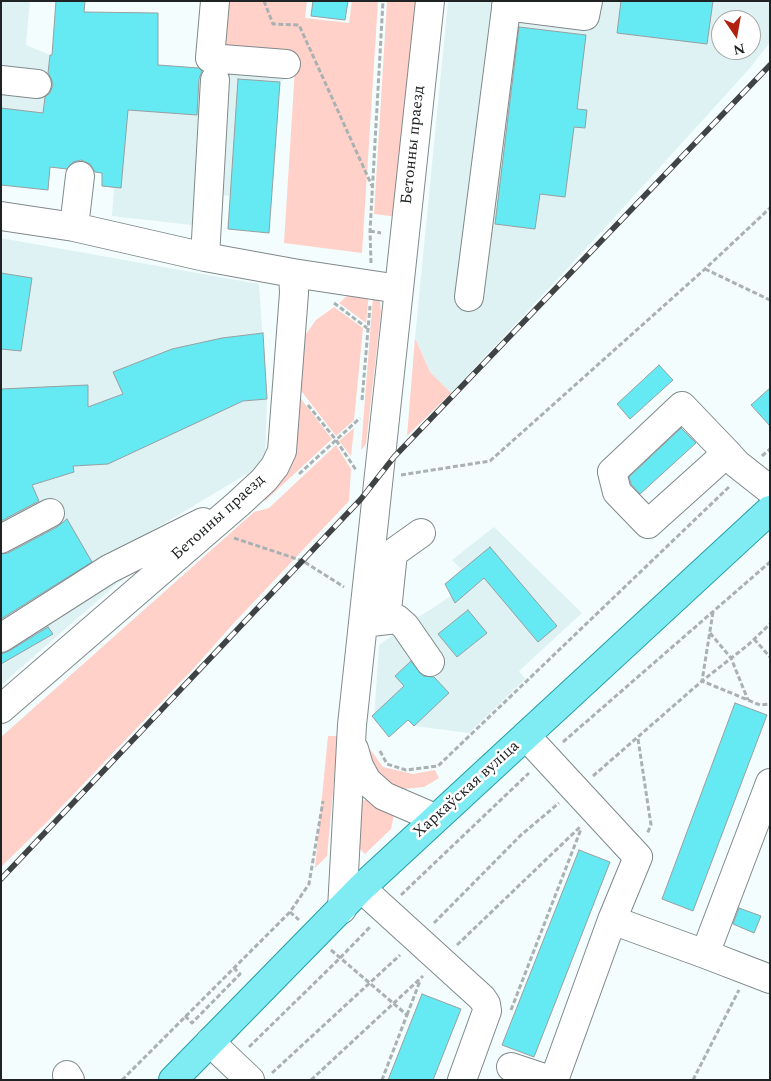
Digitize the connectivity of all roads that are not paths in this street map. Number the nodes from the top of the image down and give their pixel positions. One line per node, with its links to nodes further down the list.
1 (215, 1): 5 (street)
2 (430, 1): 14 (street, Бетонны праезд)
3 (588, 1): 4 (street)
4 (506, 4): 15 (street)
5 (286, 64)
6 (1, 80): 8 (street)
7 (215, 80): 12 (street)
8 (37, 84)
9 (80, 176): 11 (street)
10 (1, 216): 11 (street)
11 (74, 227): 12 (street)
12 (205, 257): 13 (street)
13 (294, 273): 14 (street); 18 (street, Бетонны праезд)
14 (399, 289): 23 (street, Бетонны праезд)
15 (469, 297)
16 (737, 462): 17 (street)
17 (770, 490)
18 (238, 504): 24 (street); 26 (street, Бетонны праезд)
19 (770, 510): 27 (main road, Харкаўская вуліца)
20 (50, 513): 22 (street)
21 (421, 533): 23 (street)
22 (1, 539)
23 (375, 621): 25 (street); 28 (street, Бетонны праезд)
24 (1, 638)
25 (430, 662)
26 (1, 708)
27 (526, 736): 30 (main road, Харкаўская вуліца); 33 (street)
28 (351, 741): 30 (street); 32 (street, Бетонны праезд)
29 (770, 783): 34 (street)
30 (435, 818): 31 (main road, Харкаўская вуліца)
31 (361, 888): 32 (main road, Харкаўская вуліца); 40 (street)
32 (342, 909): 36 (main road, Харкаўская вуліца)
33 (612, 920): 34 (street); 42 (street)
34 (705, 954): 35 (street)
35 (765, 977)
36 (210, 1042): 38 (street); 39 (main road, Харкаўская вуліца)
37 (511, 1066): 41 (street)
38 (253, 1073)
39 (173, 1080)
40 (462, 1080)
41 (550, 1080)
42 (554, 1080)

